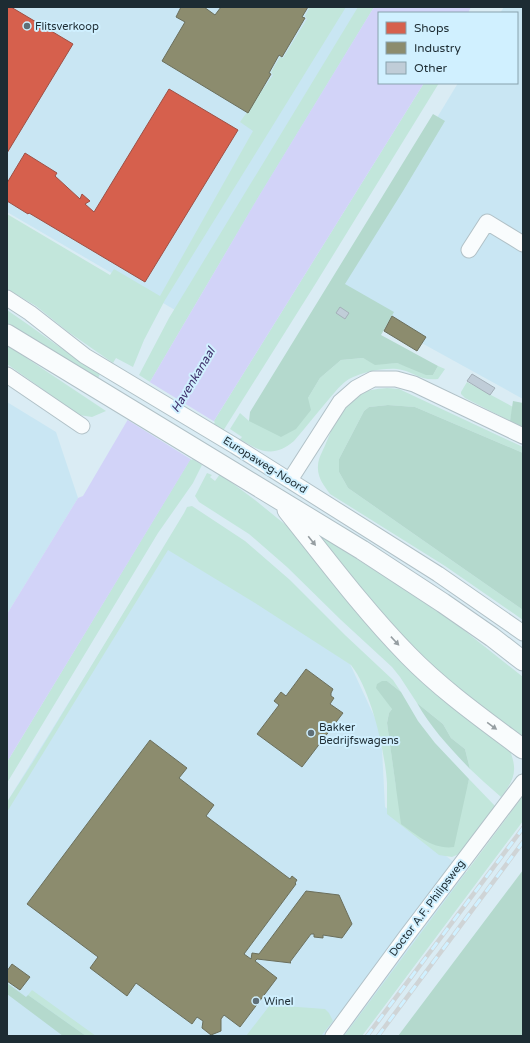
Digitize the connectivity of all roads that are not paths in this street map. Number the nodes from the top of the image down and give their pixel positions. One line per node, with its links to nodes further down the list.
1 (523, 244): 2 (street)
2 (469, 250)
3 (7, 298): 8 (street, Europaweg-Noord)
4 (7, 334): 9 (main road, Europaweg-Noord)
5 (7, 375): 6 (street)
6 (82, 426)
7 (523, 436): 8 (street)
8 (290, 480): 10 (street, Europaweg-Noord)
9 (278, 500): 11 (main road, Europaweg-Noord); 12 (main road, one-way to 12)
10 (523, 633)
11 (523, 661)
12 (523, 749)
13 (523, 782): 14 (street, Doctor A.F. Philipsweg)
14 (333, 1036)

